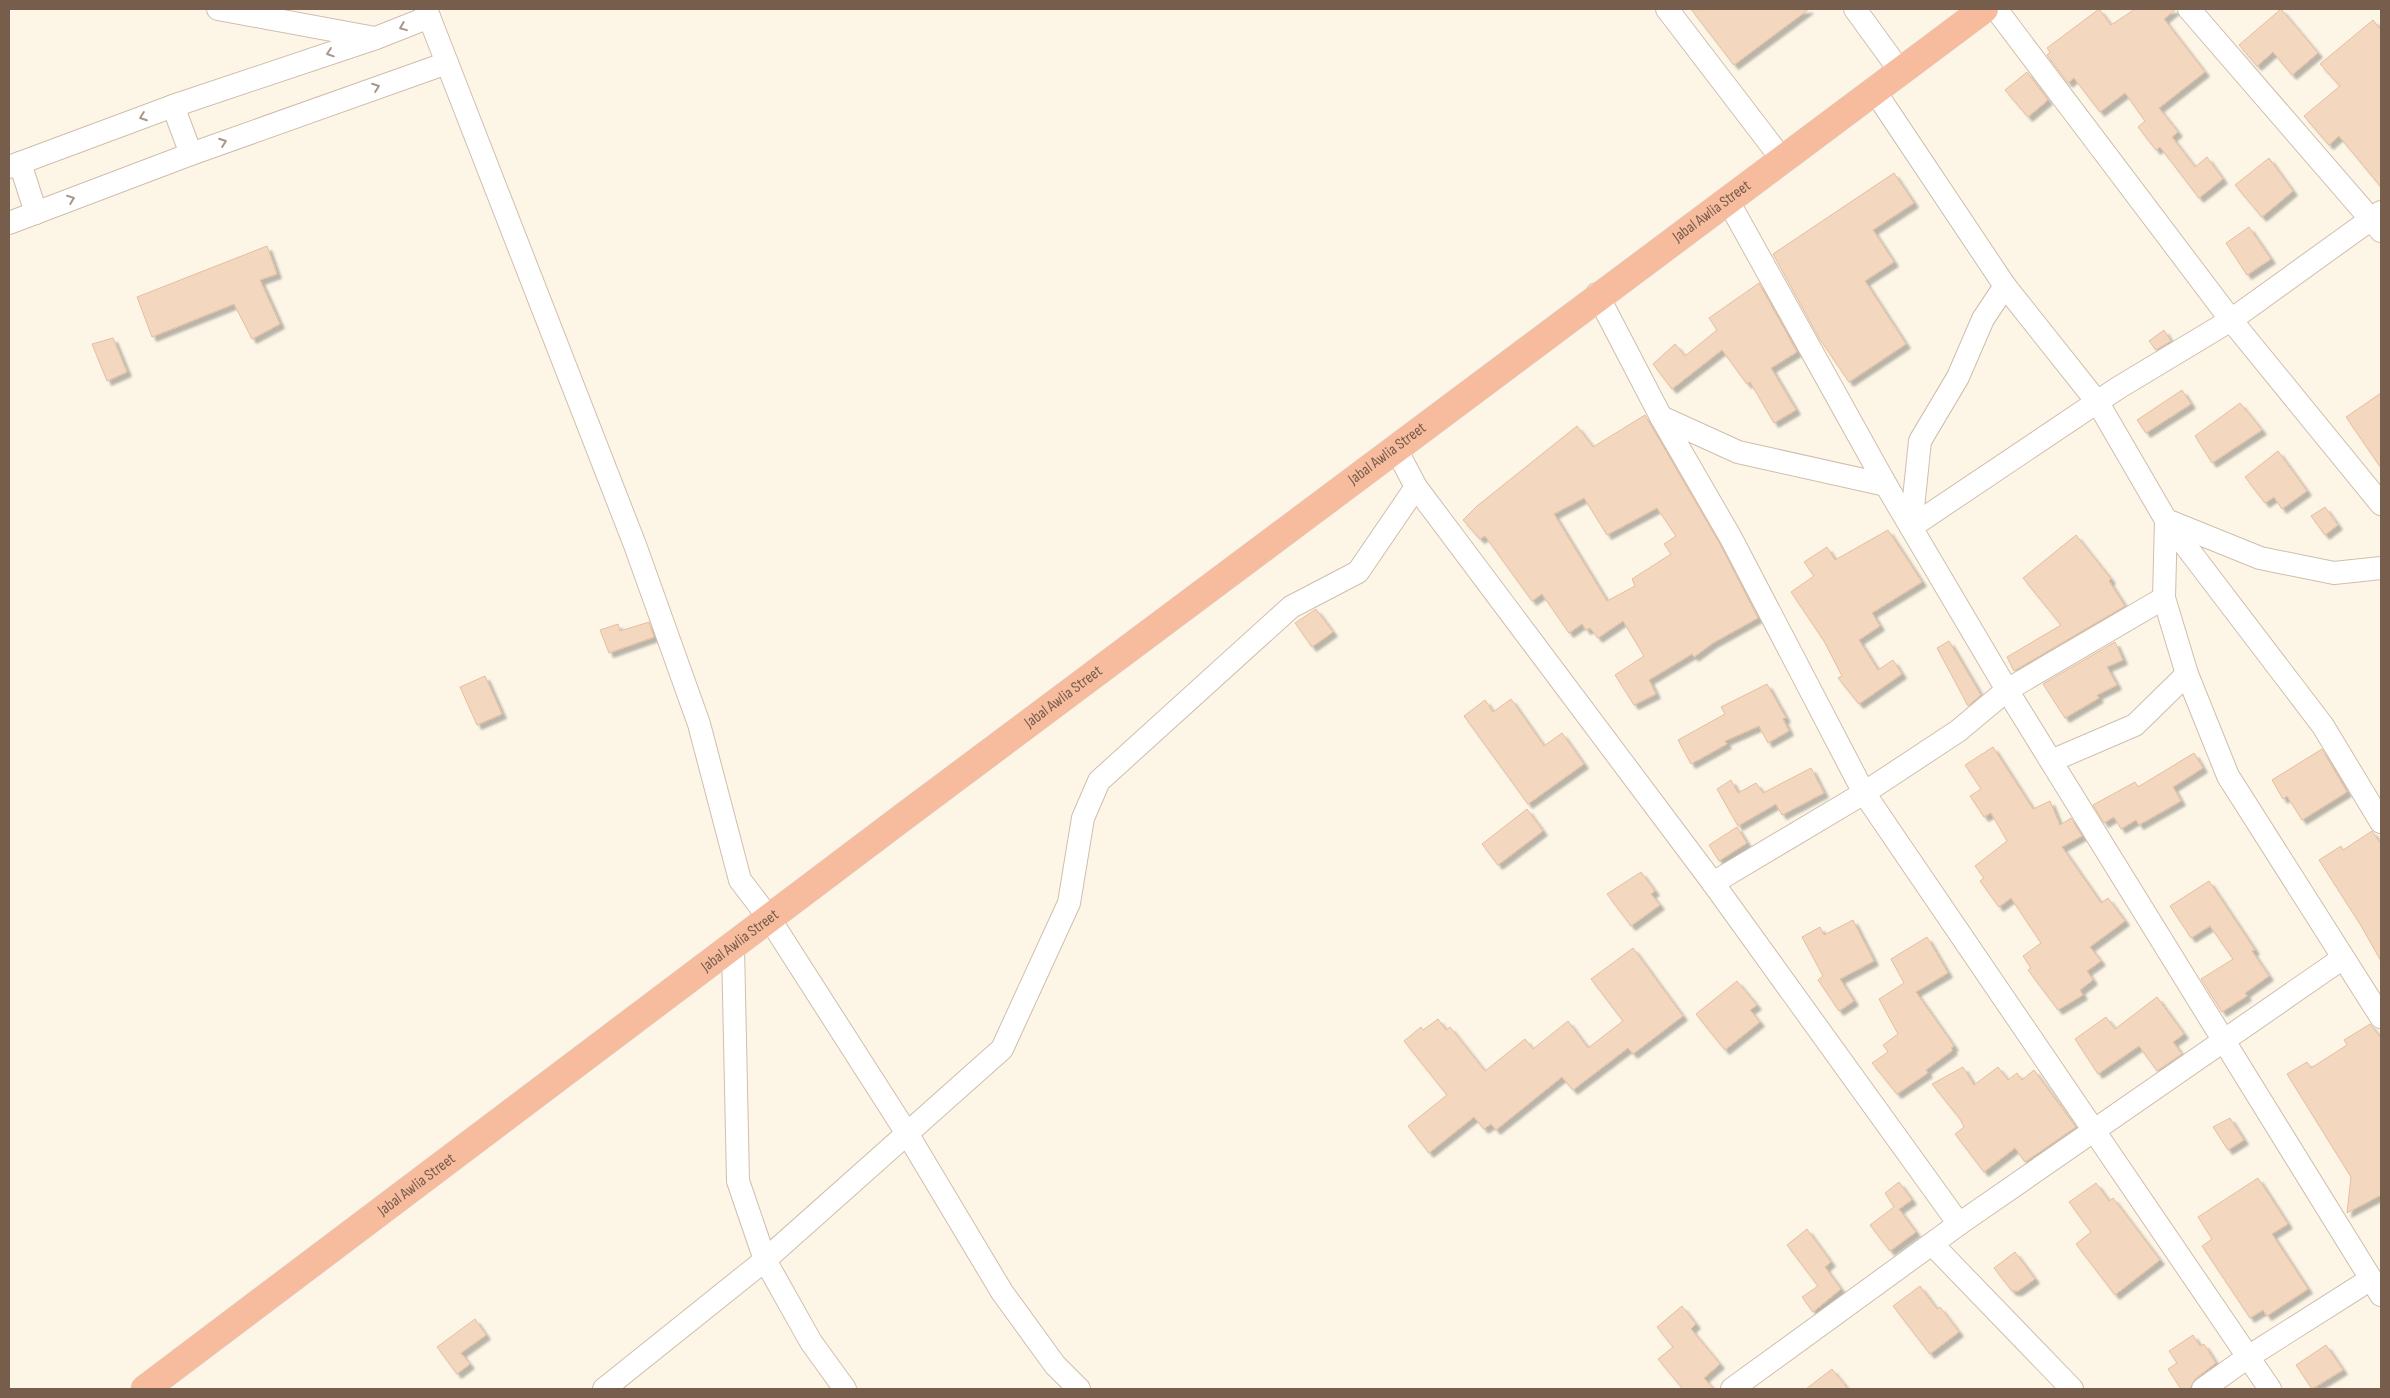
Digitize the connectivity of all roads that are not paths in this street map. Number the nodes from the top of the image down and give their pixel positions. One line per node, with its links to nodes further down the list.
1 (218, 9): 8 (street)
2 (1667, 9): 14 (street)
3 (1855, 9): 10 (street)
4 (1984, 9): 10 (highway, Jabal Awlia Street)
5 (1996, 9): 22 (street)
6 (2189, 9): 18 (street)
7 (428, 13): 8 (street, one-way to 8); 9 (street)
8 (376, 38): 12 (street, one-way to 12)
9 (447, 63): 13 (street, one-way to 9); 39 (street)
10 (1900, 71): 11 (highway, Jabal Awlia Street)
11 (1874, 90): 14 (highway, Jabal Awlia Street); 20 (street)
12 (174, 106): 13 (street); 15 (street, one-way to 15)
13 (191, 154): 17 (street, one-way to 13)
14 (1781, 158): 16 (highway, Jabal Awlia Street)
15 (14, 165): 17 (street)
16 (1726, 199): 21 (highway, Jabal Awlia Street); 26 (street)
17 (36, 212): 19 (street)
18 (2378, 221): 22 (street)
19 (9, 223)
20 (2005, 286): 23 (street); 30 (street)
21 (1597, 294): 24 (street); 25 (highway, Jabal Awlia Street)
22 (2231, 320): 23 (street); 28 (street)
23 (2098, 403): 29 (street); 30 (street)
24 (1661, 417): 26 (street); 36 (street)
25 (1395, 447): 27 (street); 39 (highway, Jabal Awlia Street)
26 (1886, 485): 30 (street)
27 (1416, 487): 38 (street); 46 (street)
28 (2381, 504)
29 (2166, 520): 31 (street); 32 (street); 37 (street)
30 (1911, 527): 34 (street)
31 (2381, 568)
32 (2164, 598): 33 (street); 34 (street)
33 (2187, 674): 35 (street); 41 (street)
34 (2007, 690): 35 (street); 36 (street)
35 (2051, 761): 44 (street)
36 (1864, 793): 38 (street); 45 (street)
37 (2381, 822)
38 (1713, 883): 47 (street)
39 (769, 918): 40 (highway, Jabal Awlia Street); 46 (street)
40 (733, 947): 49 (street); 52 (highway, Jabal Awlia Street)
41 (2343, 958): 42 (street); 44 (street)
42 (2374, 987): 43 (street)
43 (2381, 1017)
44 (2223, 1041): 45 (street); 50 (street)
45 (2094, 1131): 47 (street); 51 (street)
46 (908, 1135): 49 (street); 55 (street)
47 (1958, 1224): 48 (street)
48 (1932, 1244): 56 (street); 57 (street)
49 (765, 1260): 53 (street); 54 (street)
50 (2376, 1287): 51 (street)
51 (2248, 1357): 58 (street); 59 (street)
52 (145, 1389)
53 (604, 1389)
54 (845, 1389)
55 (1079, 1389)
56 (1732, 1389)
57 (2072, 1389)
58 (2203, 1389)
59 (2270, 1389)

